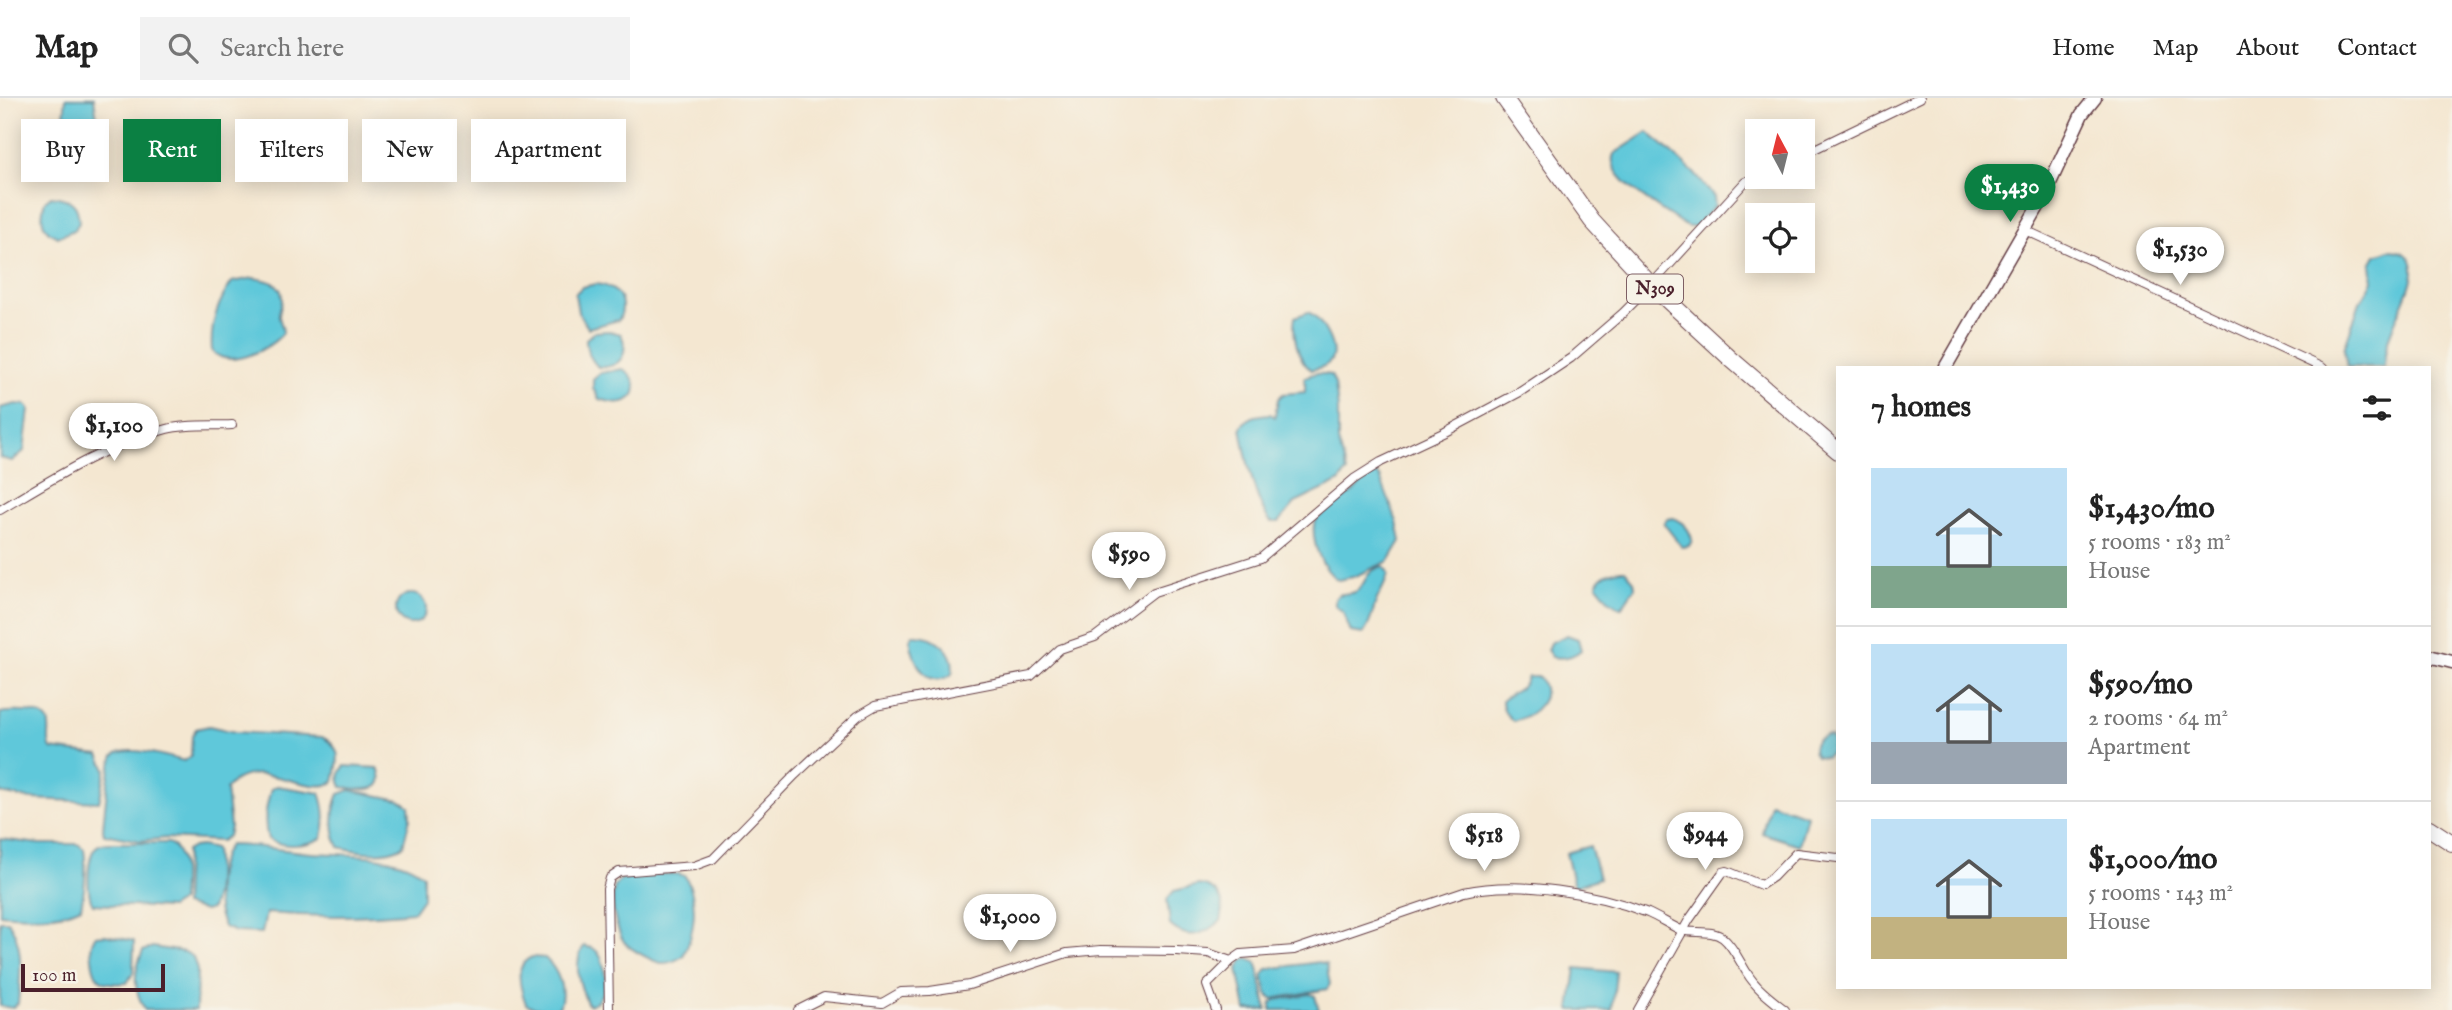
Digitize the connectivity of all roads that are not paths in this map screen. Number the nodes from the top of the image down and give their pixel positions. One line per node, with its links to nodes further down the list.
1 (1504, 98): 7 (highway, N309)
2 (1920, 98): 4 (street)
3 (2095, 98): 6 (street)
4 (1815, 149)
5 (1745, 183): 7 (street)
6 (2025, 230): 8 (street); 9 (street)
7 (1651, 285): 11 (highway, N309); 20 (street)
8 (1946, 366)
9 (2319, 366)
10 (232, 425): 12 (street)
11 (1836, 449)
12 (0, 510)
13 (2431, 657): 14 (street)
14 (2452, 662)
15 (2431, 829): 16 (highway)
16 (2452, 844)
17 (1836, 858): 18 (street)
18 (1683, 930): 19 (street); 23 (street); 24 (street)
19 (1231, 961): 21 (street); 22 (street)
20 (609, 1010)
21 (798, 1010)
22 (1216, 1010)
23 (1637, 1010)
24 (1785, 1010)

